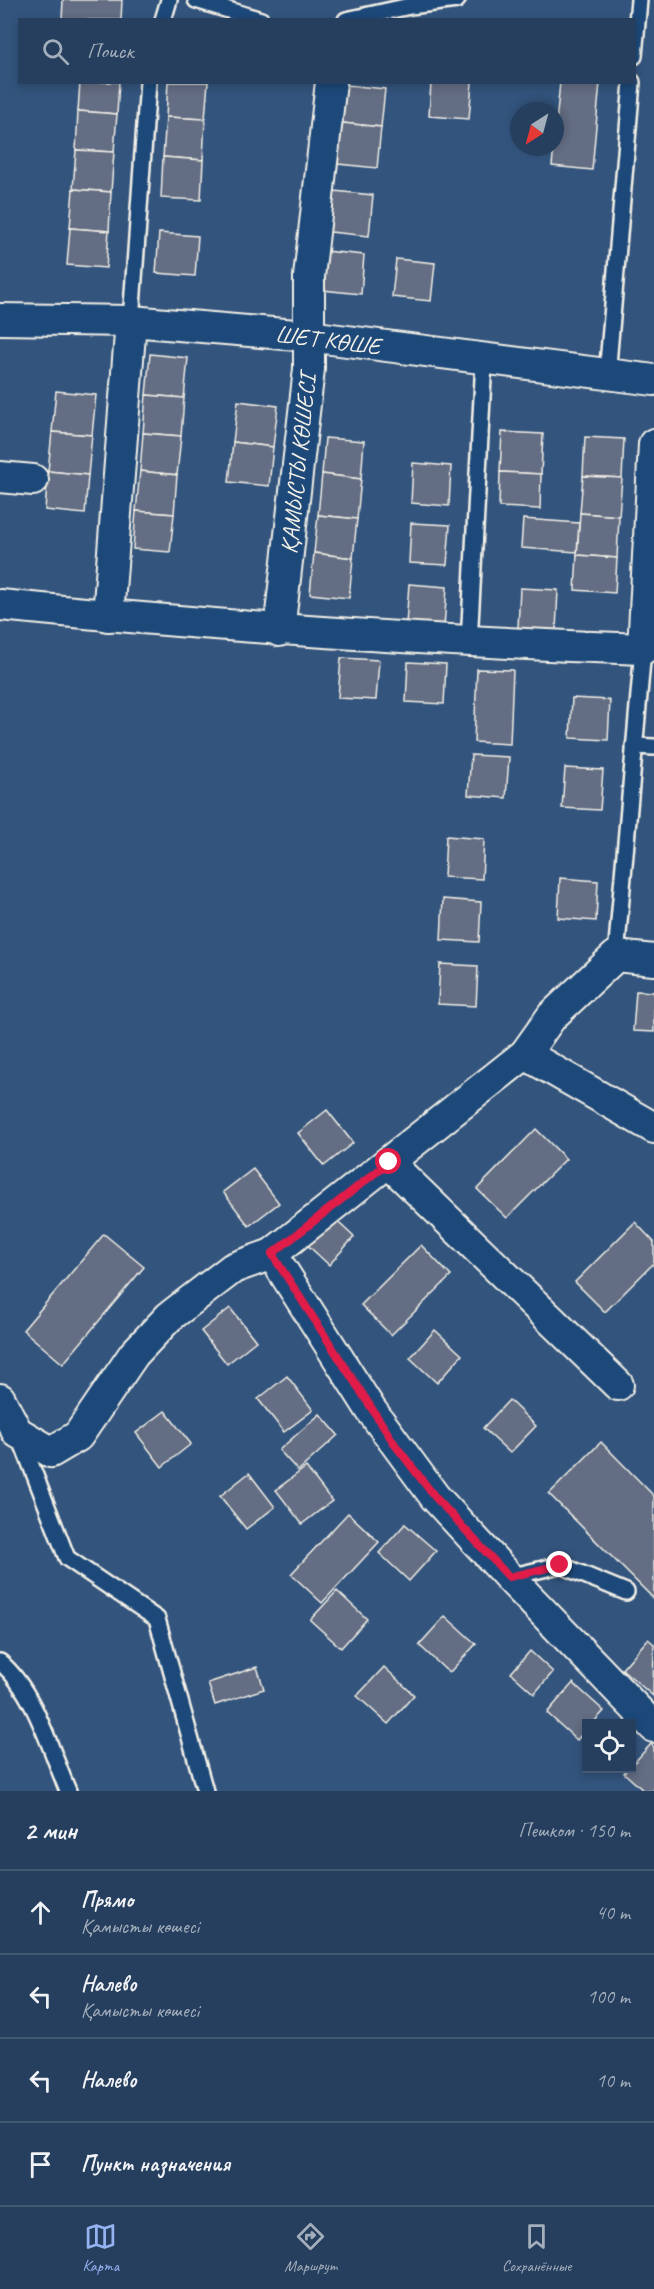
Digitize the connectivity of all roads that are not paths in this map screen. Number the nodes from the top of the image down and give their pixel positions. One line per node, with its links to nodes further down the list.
1 (169, 0): 5 (lane)
2 (195, 0): 6 (lane)
3 (457, 0): 7 (lane)
4 (639, 0): 8 (lane)
5 (164, 18)
6 (254, 18)
7 (355, 18)
8 (636, 34)
9 (148, 84): 13 (lane)
10 (331, 84): 14 (street, ҚАМЫСТЫ КӨШЕСІ)
11 (632, 84): 16 (lane)
12 (0, 319): 13 (street, ШЕТ КӨШЕ)
13 (131, 321): 14 (street, ШЕТ КӨШЕ); 22 (street)
14 (308, 336): 15 (street, ШЕТ КӨШЕ); 23 (street, ҚАМЫСТЫ КӨШЕСІ)
15 (484, 360): 16 (street, ШЕТ КӨШЕ); 24 (lane)
16 (607, 376): 17 (street, ШЕТ КӨШЕ)
17 (654, 380)
18 (654, 444): 25 (street)
19 (0, 477): 20 (street)
20 (33, 480)
21 (0, 605): 22 (street)
22 (108, 616): 23 (street)
23 (279, 631): 24 (street)
24 (469, 643): 25 (street)
25 (648, 650): 26 (lane)
26 (634, 746): 27 (lane); 28 (lane)
27 (654, 747)
28 (616, 956): 29 (street); 30 (street)
29 (654, 960)
30 (525, 1054): 31 (street); 32 (street)
31 (654, 1128)
32 (389, 1162): 33 (street); 34 (street)
33 (272, 1254): 36 (street); 37 (street)
34 (618, 1384)
35 (0, 1399): 36 (street)
36 (18, 1431): 42 (lane)
37 (509, 1577): 38 (lane); 40 (street)
38 (626, 1592)
39 (0, 1662): 41 (lane)
40 (654, 1726)
41 (68, 1791)
42 (205, 1791)

